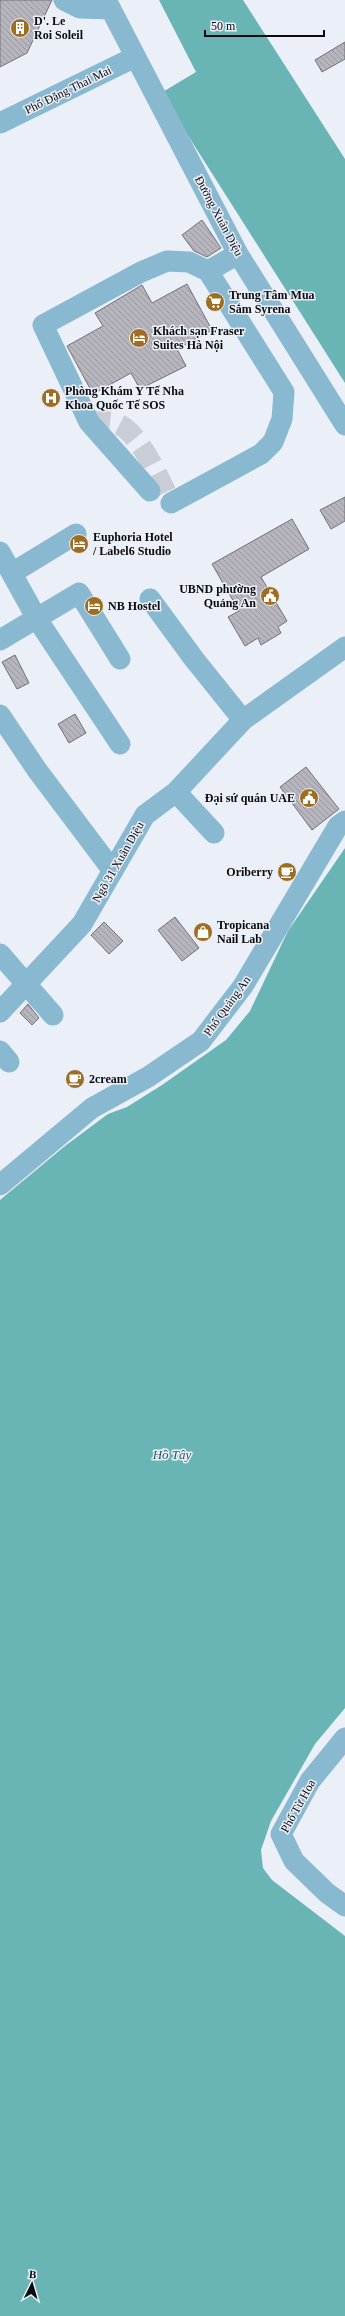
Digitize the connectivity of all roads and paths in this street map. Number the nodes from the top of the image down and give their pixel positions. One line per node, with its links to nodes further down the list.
1 (64, 0): 2 (street)
2 (108, 4): 3 (street, Đường Xuân Diệu)
3 (135, 57): 4 (street, Phố Đặng Thai Mai); 5 (street, Đường Xuân Diệu)
4 (0, 123)
5 (238, 254): 6 (street); 7 (street, Đường Xuân Diệu)
6 (208, 271): 8 (street); 10 (street)
7 (313, 374): 8 (street); 9 (street, Đường Xuân Diệu)
8 (284, 392): 11 (street)
9 (345, 425)
10 (150, 491)
11 (171, 503)
12 (76, 534): 14 (street)
13 (0, 552): 14 (street)
14 (12, 573): 16 (street)
15 (150, 598): 21 (street)
16 (36, 619): 17 (street); 19 (street); 22 (street)
17 (0, 640)
18 (345, 647): 21 (street, Ngõ 31 Xuân Diệu)
19 (120, 659)
20 (0, 715): 26 (street)
21 (243, 720): 23 (street, Ngõ 31 Xuân Diệu)
22 (120, 744)
23 (176, 792): 25 (street); 26 (street, Ngõ 31 Xuân Diệu)
24 (345, 821): 31 (street, Phố Quảng An)
25 (214, 833)
26 (113, 871): 28 (street, Ngõ 31 Xuân Diệu)
27 (0, 954): 28 (street)
28 (26, 984): 29 (street, Ngõ 31 Xuân Diệu); 30 (street)
29 (0, 1012)
30 (53, 1015)
31 (0, 1185)
32 (345, 1738): 33 (street, Phố Từ Hoa)
33 (345, 1906)

